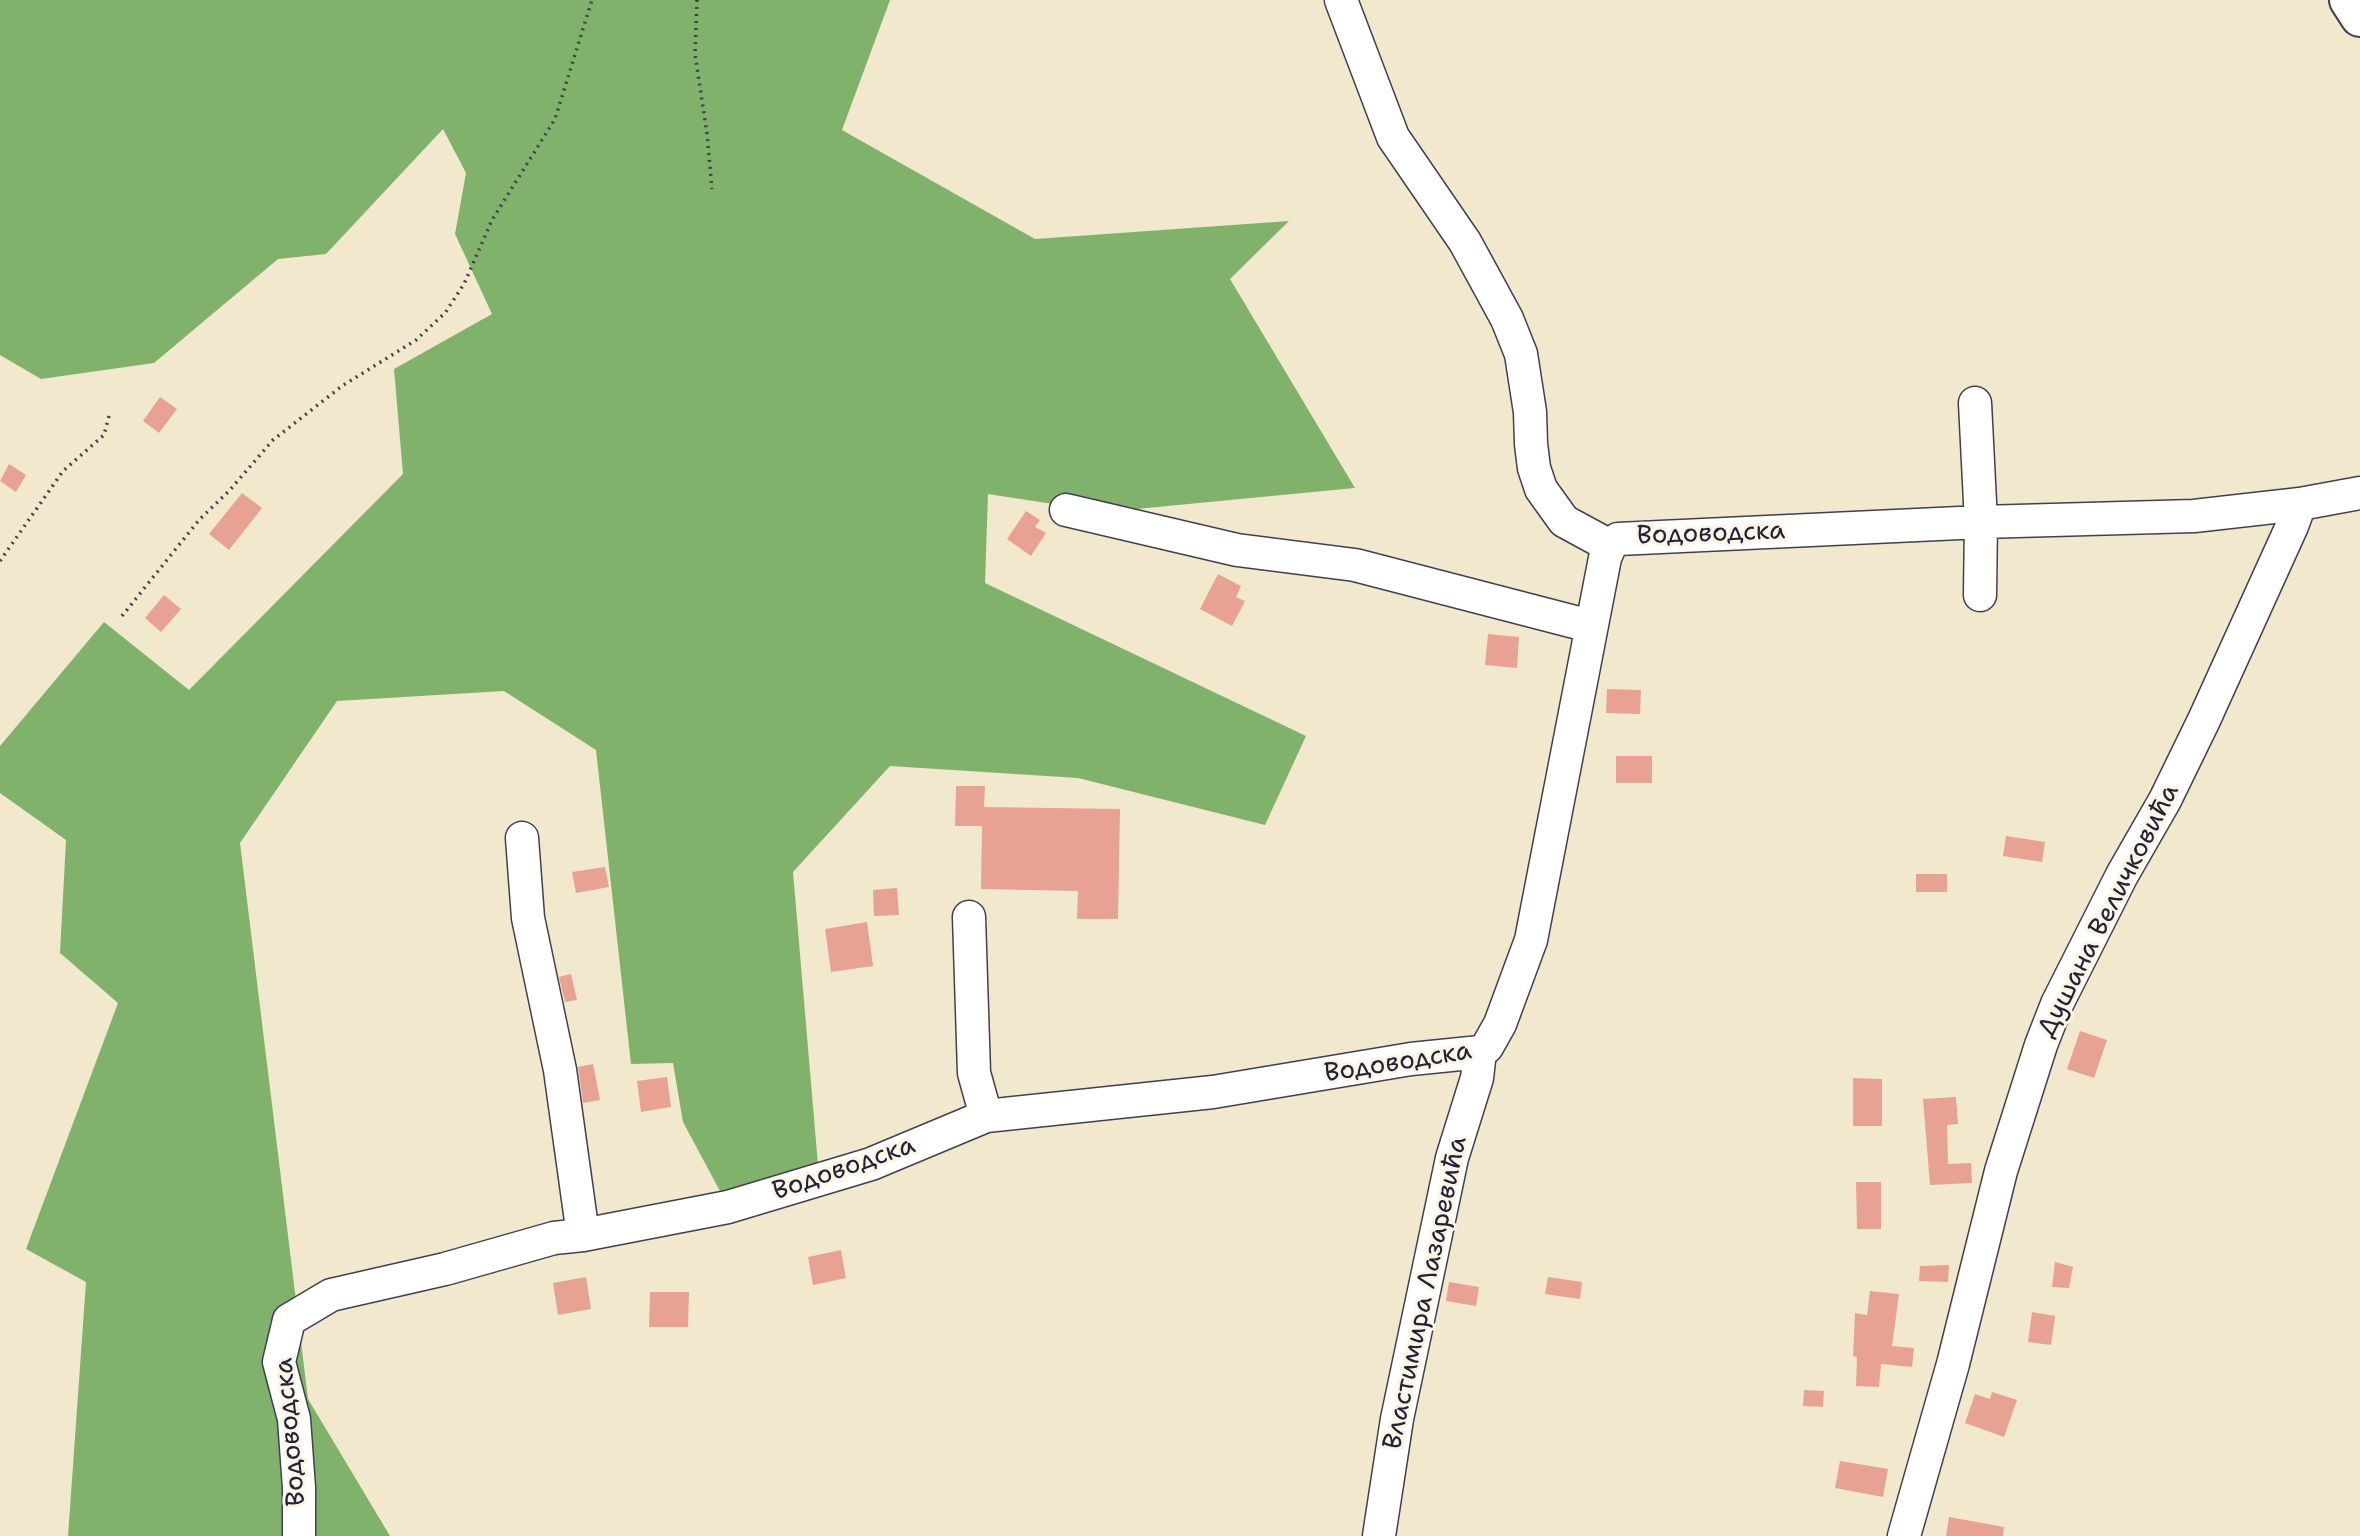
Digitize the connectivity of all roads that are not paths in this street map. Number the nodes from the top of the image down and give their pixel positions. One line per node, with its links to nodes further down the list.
1 (1341, 0): 9 (street)
2 (2349, 0): 3 (main road)
3 (2360, 17)
4 (1975, 403): 8 (street)
5 (2360, 493): 6 (street, Водоводска)
6 (2300, 504): 8 (street, Водоводска); 19 (street, Душана Величковића)
7 (1066, 510): 11 (street)
8 (1981, 522): 9 (street, Водоводска); 10 (street)
9 (1610, 546): 11 (street, Водоводска)
10 (1980, 595)
11 (1590, 626): 14 (street, Водоводска)
12 (522, 838): 16 (street)
13 (969, 917): 15 (street)
14 (1480, 1052): 15 (street, Водоводска); 18 (street, Властимира Лазаревића)
15 (986, 1116): 16 (street, Водоводска)
16 (583, 1235): 17 (street, Водоводска)
17 (299, 1536)
18 (1380, 1536)
19 (1904, 1536)

